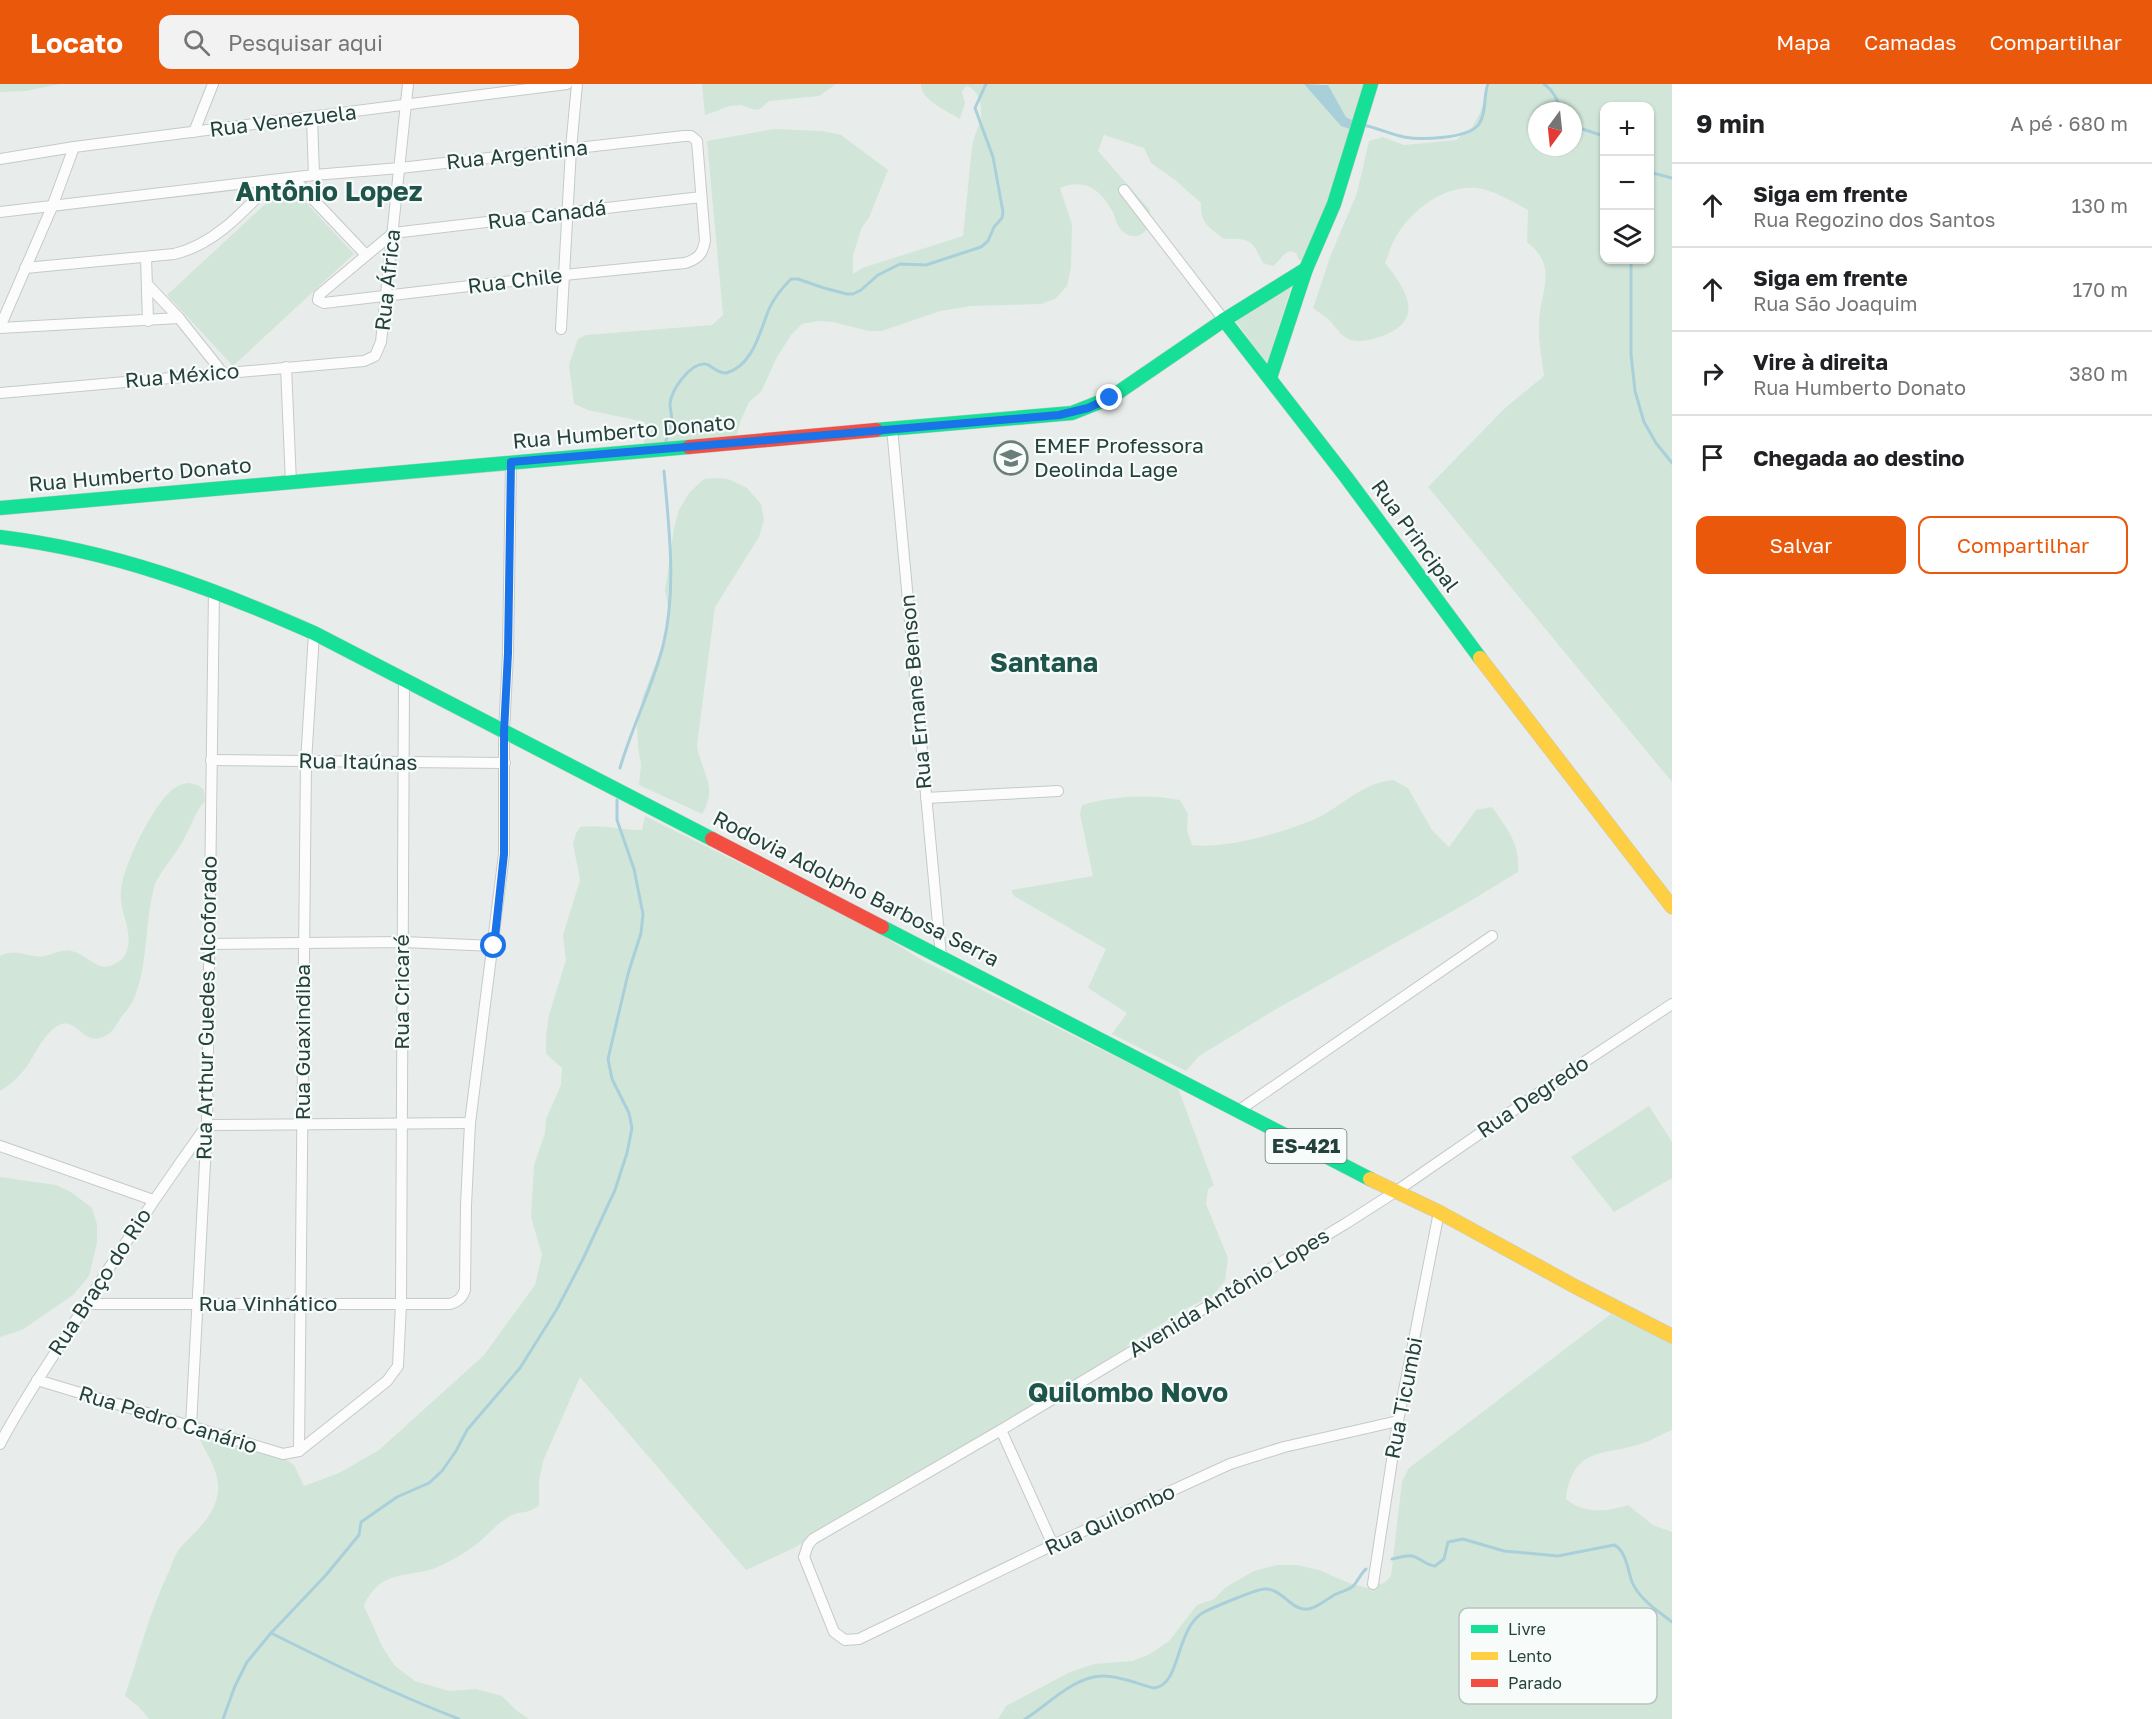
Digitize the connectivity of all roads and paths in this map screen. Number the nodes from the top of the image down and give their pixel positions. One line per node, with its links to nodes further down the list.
1 (213, 84): 8 (street)
2 (408, 84): 6 (street, Rua África)
3 (567, 84): 6 (street, Rua Venezuela)
4 (577, 84): 10 (street)
5 (1371, 84): 25 (main road)
6 (407, 104): 7 (street, Rua Venezuela); 12 (street, Rua África)
7 (312, 118): 8 (street, Rua Venezuela); 13 (street)
8 (194, 132): 9 (street, Rua Venezuela)
9 (74, 147): 11 (street, Rua Venezuela); 18 (street)
10 (571, 149): 12 (street, Rua Argentina); 17 (street, Rua Argentina); 20 (street)
11 (0, 159)
12 (400, 168): 13 (street, Rua Argentina); 21 (street, Rua África)
13 (314, 176): 14 (street, Rua Argentina)
14 (293, 178): 15 (street, Rua Argentina); 22 (street)
15 (272, 182): 18 (street, Rua Argentina); 23 (street)
16 (1124, 190): 30 (street, Rua Principal)
17 (701, 197): 20 (street, Rua Canadá); 26 (street, Rua Chile)
18 (52, 207): 19 (street, Rua Argentina); 24 (street)
19 (0, 212)
20 (567, 213): 21 (street, Rua Canadá); 26 (street)
21 (393, 233): 22 (street); 28 (street, Rua África)
22 (366, 255): 28 (street, Rua Chile)
23 (146, 257): 24 (street); 27 (street)
24 (25, 268): 32 (street)
25 (1306, 270): 30 (main road, Rua Humberto Donato); 37 (main road)
26 (564, 275): 28 (street, Rua Chile); 33 (street)
27 (147, 284): 29 (street); 31 (street)
28 (387, 295): 34 (street, Rua África)
29 (179, 318): 31 (street); 36 (street)
30 (1224, 320): 37 (main road, Rua Principal); 39 (main road, Rua Humberto Donato)
31 (148, 321): 32 (street)
32 (0, 328)
33 (561, 329)
34 (364, 361): 35 (street, Rua México)
35 (286, 367): 36 (street, Rua México); 41 (street)
36 (222, 372): 38 (street, Rua México)
37 (1270, 378): 54 (main road, Rua Principal)
38 (0, 393)
39 (892, 428): 40 (main road, Rua Humberto Donato); 53 (street, Rua Ernane Benson)
40 (511, 462): 41 (main road, Rua Humberto Donato); 47 (street)
41 (291, 483): 42 (main road, Rua Humberto Donato)
42 (0, 508)
43 (0, 537): 44 (main road, Rodovia Adolpho Barbosa Serra / ES-421)
44 (214, 590): 45 (main road, Rodovia Adolpho Barbosa Serra / ES-421); 48 (street, Rua Arthur Guedes Alcoforado)
45 (314, 633): 46 (main road, Rodovia Adolpho Barbosa Serra / ES-421); 49 (street, Rua Guaxindiba)
46 (404, 679): 47 (main road, Rodovia Adolpho Barbosa Serra / ES-421); 50 (street, Rua Cricaré)
47 (504, 732): 51 (street); 60 (main road, Rodovia Adolpho Barbosa Serra / ES-421)
48 (211, 760): 49 (street, Rua Itaúnas); 58 (street, Rua Arthur Guedes Alcoforado)
49 (306, 762): 50 (street, Rua Itaúnas); 57 (street, Rua Guaxindiba)
50 (404, 763): 51 (street, Rua Itaúnas); 56 (street, Rua Cricaré)
51 (505, 763): 59 (street)
52 (1058, 791): 53 (street)
53 (926, 798): 60 (street, Rua Ernane Benson)
54 (1672, 907)
55 (1492, 936): 62 (street)
56 (403, 942): 57 (street); 59 (street); 63 (street, Rua Cricaré)
57 (304, 943): 58 (street); 64 (street, Rua Guaxindiba)
58 (208, 944): 66 (street, Rua Arthur Guedes Alcoforado)
59 (494, 946): 65 (street)
60 (940, 956): 62 (main road, Rodovia Adolpho Barbosa Serra / ES-421)
61 (1672, 1004): 68 (street, Rua Degredo)
62 (1238, 1111): 68 (main road, Rodovia Adolpho Barbosa Serra / ES-421)
63 (402, 1123): 64 (street); 65 (street); 73 (street, Rua Cricaré)
64 (303, 1124): 66 (street); 71 (street, Rua Guaxindiba)
65 (470, 1124): 73 (street, Rua Vinhático)
66 (207, 1125): 69 (street, Rua Braço do Rio); 74 (street, Rua Arthur Guedes Alcoforado)
67 (0, 1146): 69 (street)
68 (1395, 1192): 70 (main road, Rodovia Adolpho Barbosa Serra / ES-421); 79 (street, Avenida Antônio Lopes)
69 (153, 1200): 72 (street, Rua Braço do Rio)
70 (1439, 1212): 75 (main road, Rodovia Adolpho Barbosa Serra / ES-421); 77 (street, Rua Ticumbi)
71 (299, 1303): 73 (street, Rua Vinhático); 74 (street, Rua Vinhático); 81 (street, Rua Guaxindiba)
72 (85, 1304): 74 (street, Rua Vinhático); 76 (street, Rua Braço do Rio)
73 (401, 1304): 81 (street, Rua Cricaré)
74 (197, 1305): 78 (street, Rua Arthur Guedes Alcoforado)
75 (1672, 1336)
76 (37, 1380): 78 (street, Rua Pedro Canário); 80 (street, Rua Braço do Rio)
77 (1398, 1421): 82 (street, Rua Quilombo); 83 (street, Rua Ticumbi)
78 (191, 1426): 81 (street, Rua Pedro Canário)
79 (1001, 1430): 82 (street); 84 (street, Avenida Antônio Lopes)
80 (0, 1444)
81 (299, 1451)
82 (1053, 1545): 84 (street, Rua Quilombo)
83 (1373, 1584)
84 (834, 1632)

